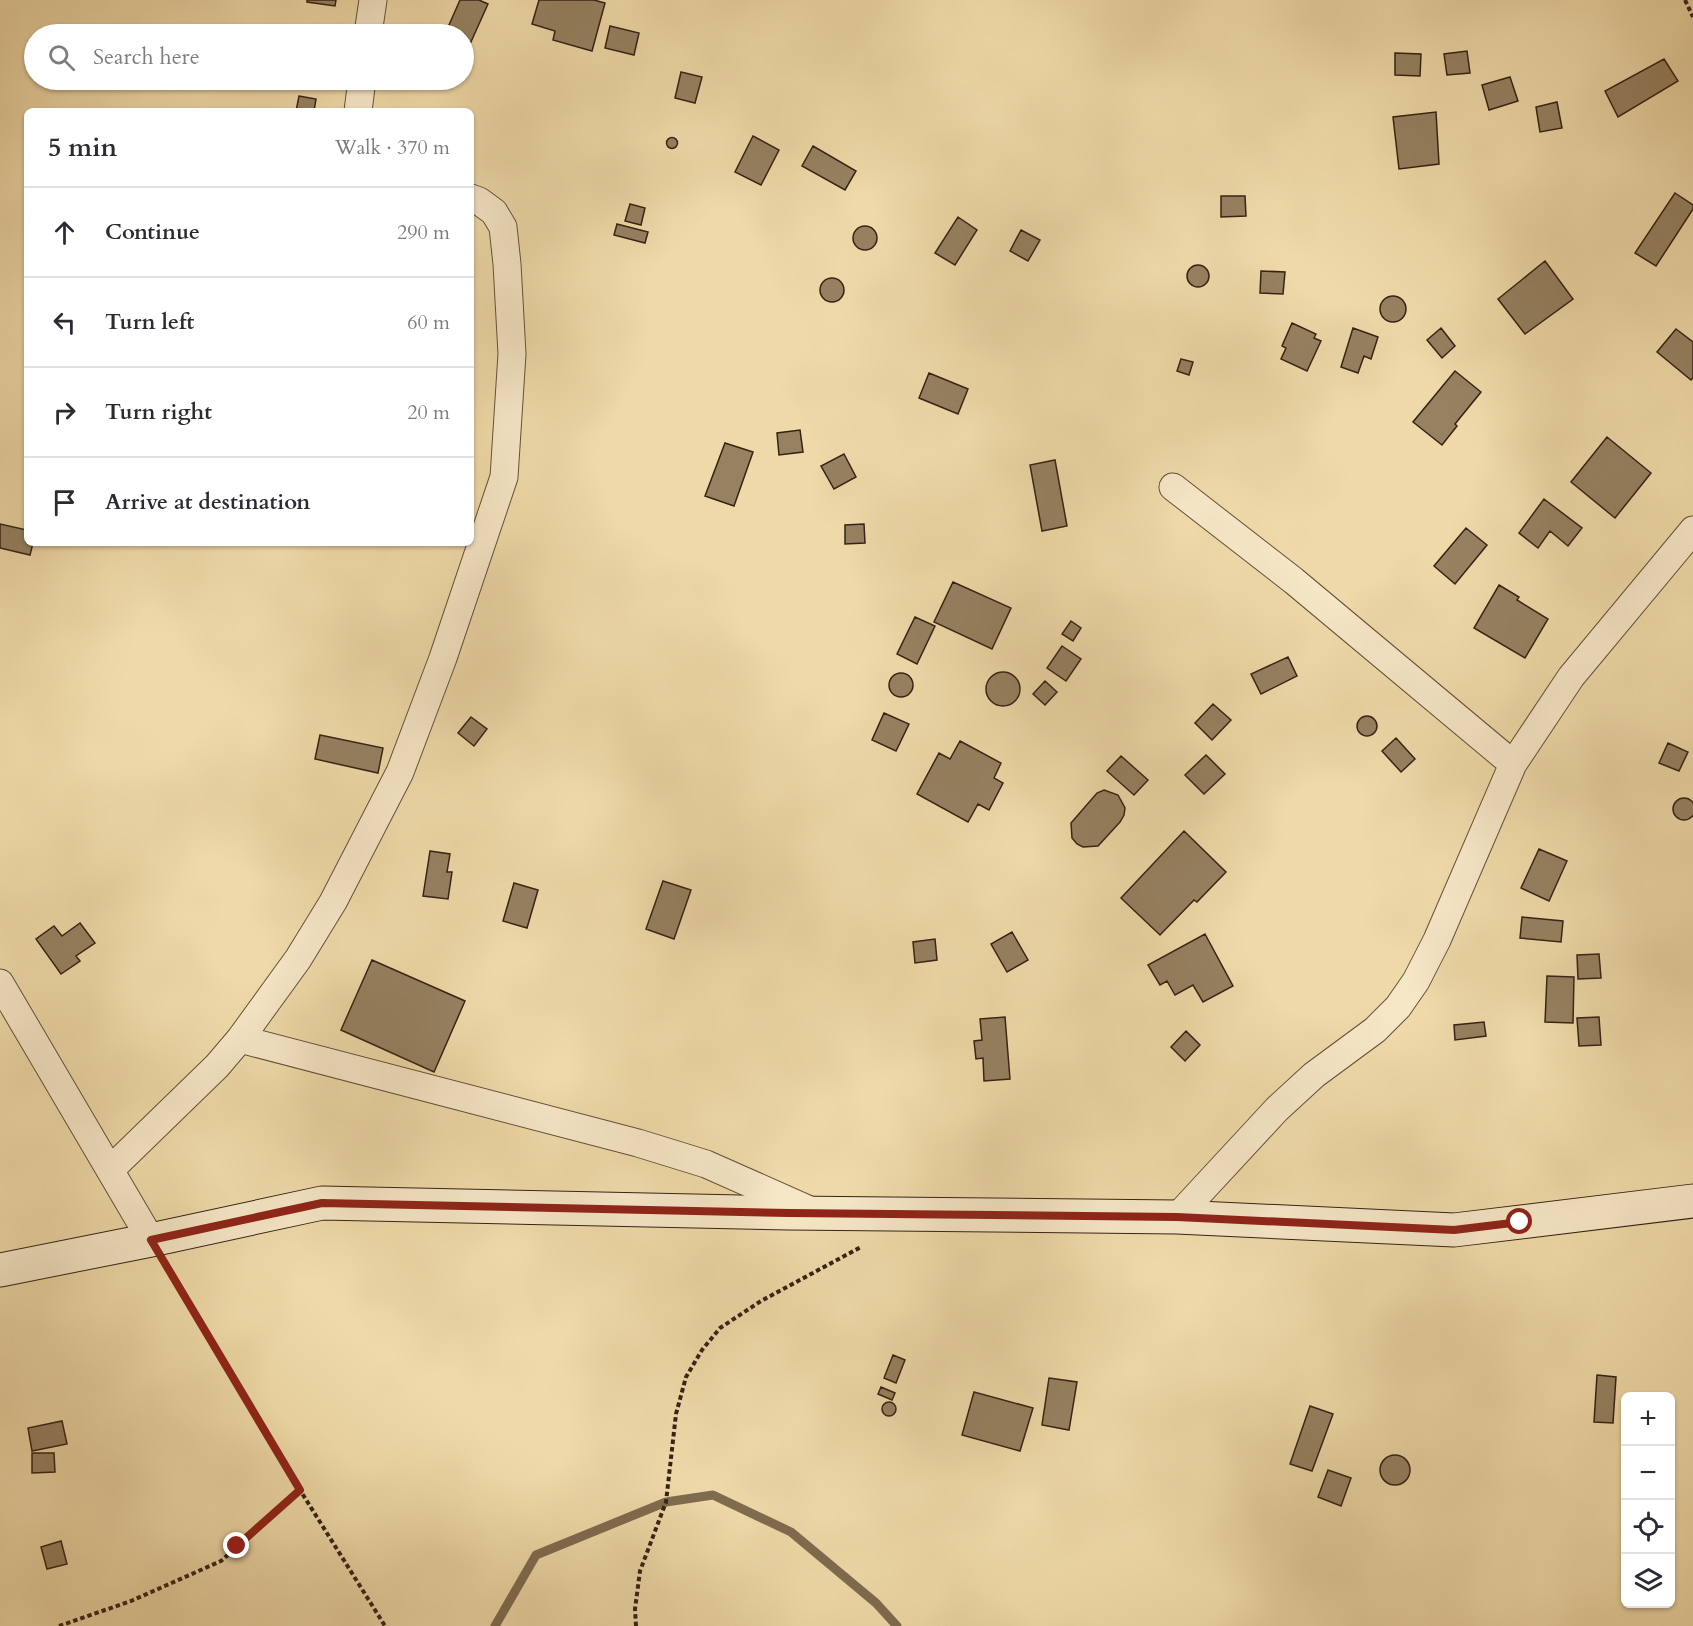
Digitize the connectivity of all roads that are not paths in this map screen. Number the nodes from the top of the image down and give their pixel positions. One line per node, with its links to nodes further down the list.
1 (373, 0): 2 (street)
2 (369, 24)
3 (361, 90): 4 (street)
4 (358, 108)
5 (474, 199): 10 (street)
6 (1173, 487): 8 (street)
7 (1693, 530): 8 (street)
8 (1513, 764): 14 (street)
9 (0, 983): 11 (street)
10 (240, 1040): 11 (street); 13 (street)
11 (110, 1170): 15 (street)
12 (1693, 1201): 14 (street)
13 (818, 1213): 14 (street); 15 (street)
14 (1177, 1217)
15 (151, 1240): 16 (street)
16 (0, 1270)

